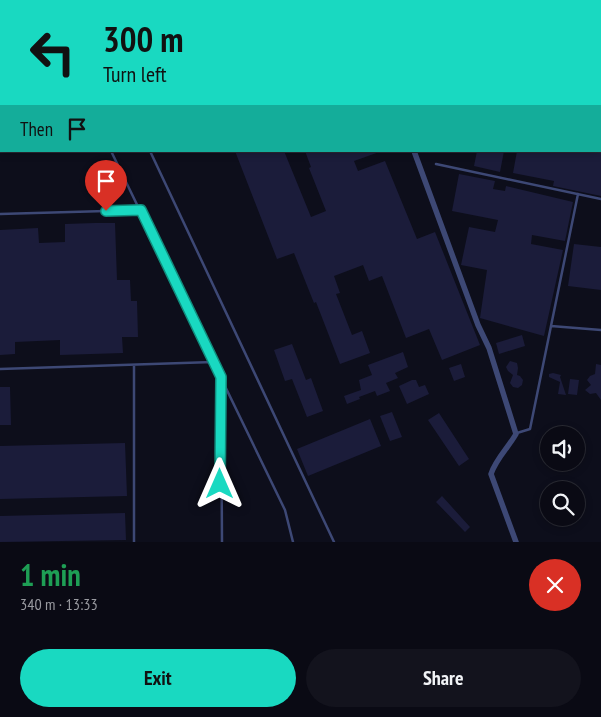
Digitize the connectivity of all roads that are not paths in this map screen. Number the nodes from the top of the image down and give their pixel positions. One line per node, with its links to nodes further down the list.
1 (112, 152): 7 (lane)
2 (150, 152): 19 (lane)
3 (414, 152): 15 (street)
4 (436, 164): 5 (lane)
5 (578, 194): 6 (lane); 9 (lane)
6 (601, 199)
7 (141, 210): 8 (lane); 11 (lane)
8 (0, 214)
9 (551, 326): 10 (lane); 15 (lane)
10 (601, 330)
11 (213, 362): 12 (lane); 14 (lane)
12 (134, 365): 13 (lane); 16 (lane)
13 (0, 369)
14 (221, 377): 17 (lane); 18 (lane)
15 (516, 434): 20 (street)
16 (134, 542)
17 (222, 542)
18 (293, 542)
19 (334, 542)
20 (516, 542)

